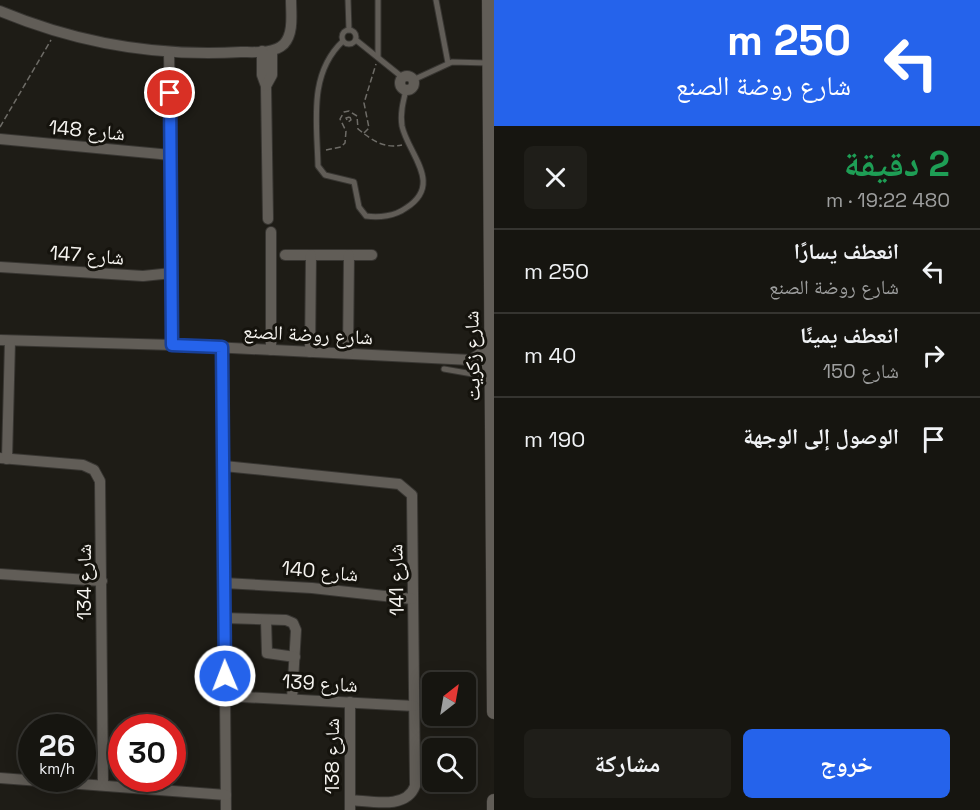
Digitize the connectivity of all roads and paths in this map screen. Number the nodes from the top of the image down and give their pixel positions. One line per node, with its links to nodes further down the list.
1 (291, 0): 11 (street)
2 (348, 0): 7 (lane)
3 (378, 0): 13 (lane)
4 (436, 0): 14 (lane)
5 (489, 0): 15 (street, شارع زكريت)
6 (0, 11): 8 (street)
7 (349, 30): 9 (lane); 10 (lane)
8 (56, 32): 12 (street); 20 (path)
9 (356, 40): 10 (lane); 13 (lane)
10 (344, 41): 24 (lane)
11 (267, 51): 12 (street); 26 (street)
12 (169, 52): 25 (street)
13 (378, 56): 16 (lane); 21 (path)
14 (448, 63): 15 (lane); 16 (lane)
15 (489, 63): 35 (street, شارع زكريت)
16 (408, 79): 17 (street)
17 (406, 90): 23 (lane)
18 (340, 117): 19 (path); 19 (path); 24 (path)
19 (356, 123): 21 (path)
20 (0, 127)
21 (363, 133): 23 (path)
22 (0, 139): 25 (street, شارع 148)
23 (409, 144): 24 (lane)
24 (318, 151)
25 (171, 155): 33 (street)
26 (268, 219)
27 (271, 232): 38 (street)
28 (285, 255): 29 (street)
29 (311, 255): 30 (street); 39 (street)
30 (349, 255): 31 (street); 40 (street)
31 (372, 255)
32 (0, 267): 33 (street, شارع 147)
33 (172, 273): 36 (street)
34 (5, 340): 36 (street, شارع روضة الصنع); 44 (street, شارع 134)
35 (491, 340): 41 (street); 43 (street, شارع زكريت)
36 (172, 345): 37 (street, شارع روضة الصنع)
37 (222, 347): 38 (street, شارع روضة الصنع); 45 (street)
38 (270, 350): 39 (street, شارع روضة الصنع)
39 (310, 351): 40 (street, شارع روضة الصنع)
40 (348, 353): 41 (street, شارع روضة الصنع)
41 (471, 360): 43 (street, شارع روضة الصنع)
42 (444, 369): 43 (lane)
43 (492, 373): 57 (street, شارع زكريت)
44 (3, 459): 47 (street, شارع 134)
45 (224, 466): 48 (street); 49 (street, شارع 141)
46 (0, 574): 47 (street)
47 (102, 581): 59 (street, شارع 134)
48 (224, 583): 49 (street, شارع 140); 50 (street)
49 (412, 599): 56 (street, شارع 141)
50 (224, 618): 51 (street); 53 (street)
51 (266, 620): 52 (street); 52 (street)
52 (295, 657): 54 (street)
53 (225, 696): 54 (street, شارع 139); 60 (street)
54 (292, 699): 55 (street, شارع 139)
55 (350, 702): 56 (street, شارع 139); 62 (street, شارع 138)
56 (414, 706): 62 (street, شارع 141)
57 (494, 712)
58 (0, 778): 59 (street)
59 (103, 785): 60 (street)
60 (226, 795): 63 (street)
61 (494, 801): 64 (street)
62 (350, 805)
63 (226, 810)
64 (494, 810)

